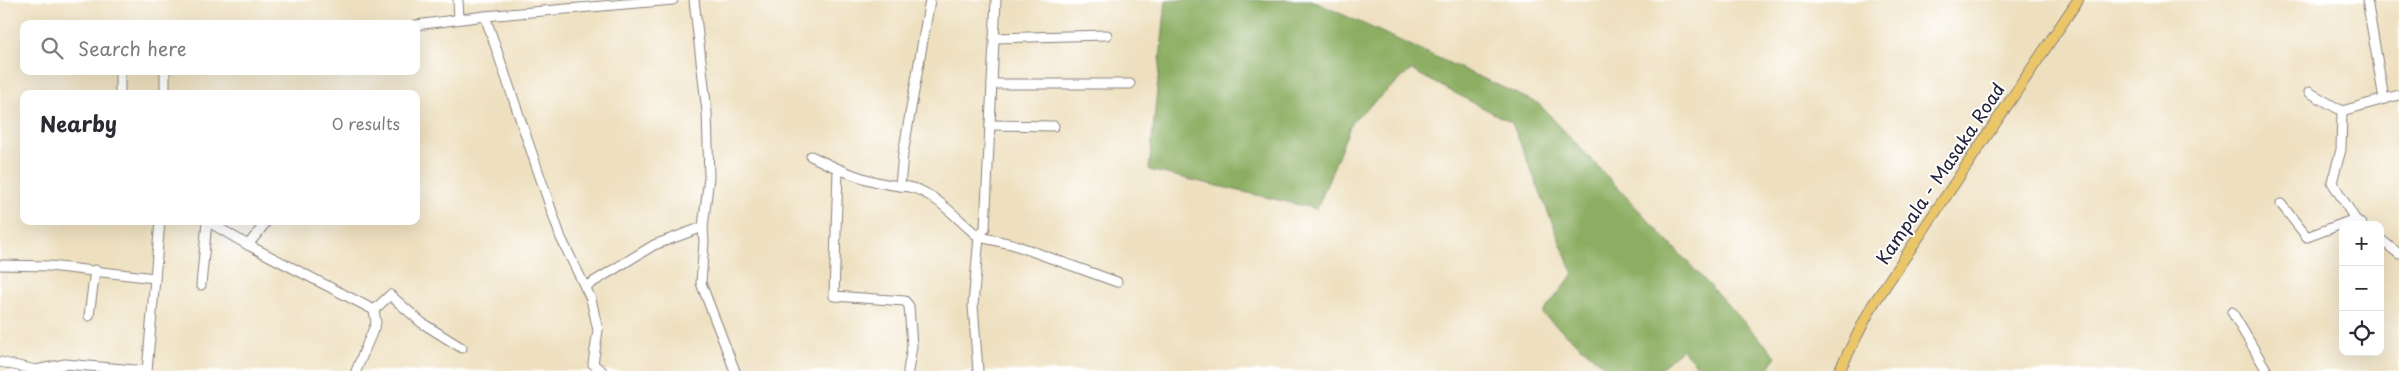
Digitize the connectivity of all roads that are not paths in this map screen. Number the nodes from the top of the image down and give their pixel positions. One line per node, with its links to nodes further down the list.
1 (458, 0): 9 (street)
2 (673, 0): 8 (street)
3 (694, 0): 34 (street)
4 (930, 0): 27 (street)
5 (996, 0): 12 (street)
6 (2078, 0): 57 (main road, Kampala - Masaka Road)
7 (2367, 0): 21 (street)
8 (485, 16): 9 (street); 45 (street)
9 (459, 20): 10 (street)
10 (420, 25)
11 (1107, 35): 12 (street)
12 (994, 38): 15 (street)
13 (120, 75): 17 (street)
14 (165, 75): 18 (street)
15 (992, 84): 16 (street); 23 (street)
16 (1130, 84)
17 (120, 90)
18 (165, 90)
19 (2309, 92): 22 (street)
20 (2399, 95): 21 (street)
21 (2384, 99): 22 (street)
22 (2342, 110): 29 (street)
23 (990, 125): 24 (street); 36 (street)
24 (1054, 126)
25 (811, 156): 26 (street)
26 (838, 170): 27 (street); 55 (street)
27 (900, 186): 36 (street)
28 (2281, 204): 35 (street)
29 (2357, 221)
30 (160, 225): 42 (street)
31 (207, 225): 44 (street)
32 (214, 225): 38 (street)
33 (264, 225): 38 (street)
34 (703, 227): 45 (street); 54 (street)
35 (2339, 228)
36 (979, 237): 43 (street); 56 (street)
37 (2384, 242): 39 (street)
38 (248, 245): 46 (street)
39 (2399, 254)
40 (0, 265): 41 (street)
41 (95, 270): 42 (street); 48 (street)
42 (155, 278): 51 (street)
43 (1117, 282)
44 (201, 285)
45 (585, 287): 53 (street)
46 (374, 310): 49 (street); 52 (street)
47 (2232, 312): 58 (street)
48 (89, 316)
49 (462, 348)
50 (0, 362): 51 (street)
51 (147, 371)
52 (356, 371)
53 (602, 371)
54 (735, 371)
55 (908, 371)
56 (978, 371)
57 (1839, 371)
58 (2267, 371)

